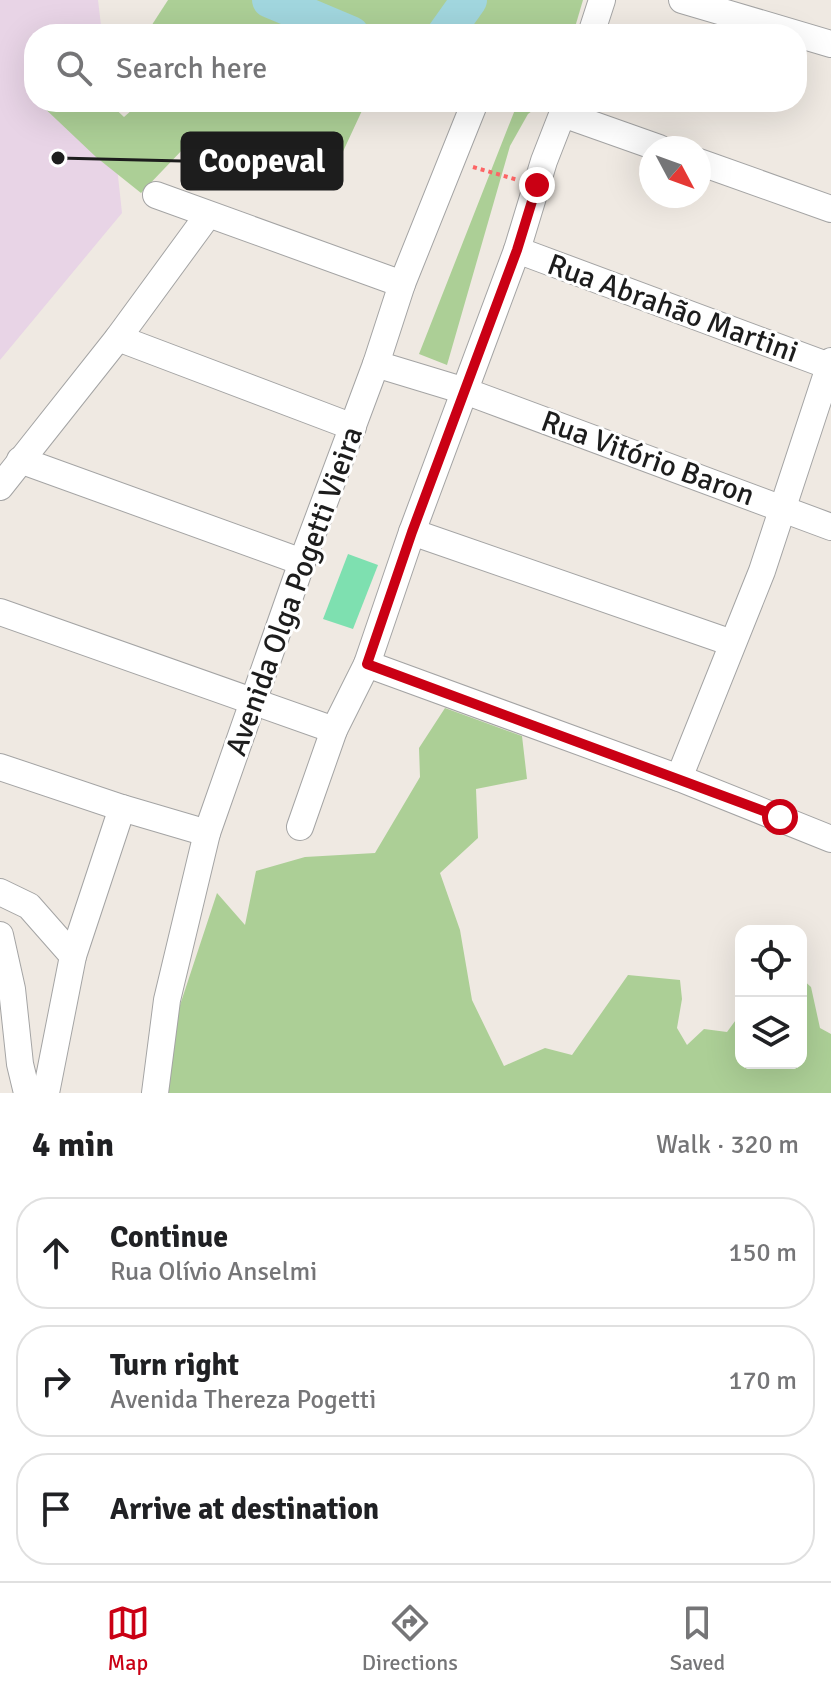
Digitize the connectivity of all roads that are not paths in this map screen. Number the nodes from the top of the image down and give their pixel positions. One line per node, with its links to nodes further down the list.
1 (602, 0): 3 (street)
2 (682, 0): 4 (street)
3 (594, 24)
4 (763, 24)
5 (807, 37): 6 (street)
6 (831, 44)
7 (471, 112): 16 (street, Avenida Olga Pogetti Vieira)
8 (563, 112): 15 (street)
9 (574, 112): 10 (street)
10 (639, 139)
11 (711, 166): 13 (street)
12 (156, 195): 14 (street)
13 (831, 209)
14 (208, 215): 16 (street); 17 (street)
15 (517, 250): 19 (street, Rua Abrahão Martini); 20 (street)
16 (402, 284): 18 (street, Avenida Olga Pogetti Vieira)
17 (118, 338): 21 (street); 22 (street)
18 (376, 364): 20 (street, Rua Vitório Baron); 21 (street, Avenida Olga Pogetti Vieira)
19 (830, 364): 24 (street)
20 (465, 391): 24 (street, Rua Vitório Baron); 26 (street)
21 (353, 427): 27 (street, Avenida Olga Pogetti Vieira)
22 (20, 460): 23 (street); 27 (street)
23 (0, 487)
24 (783, 508): 25 (street, Rua Vitório Baron); 29 (street)
25 (831, 527)
26 (412, 532): 29 (street); 30 (street)
27 (302, 562): 31 (street, Avenida Olga Pogetti Vieira)
28 (0, 612): 31 (street)
29 (732, 643): 34 (street)
30 (367, 664): 32 (street); 34 (street)
31 (254, 701): 32 (street); 37 (street, Avenida Olga Pogetti Vieira)
32 (334, 730): 36 (street)
33 (0, 767): 35 (street)
34 (679, 778): 38 (street)
35 (122, 808): 37 (street); 41 (street)
36 (300, 827)
37 (207, 833): 45 (street, Avenida Olga Pogetti Vieira)
38 (831, 839)
39 (0, 892): 41 (street)
40 (0, 935): 42 (street)
41 (73, 956): 44 (street)
42 (6, 989): 43 (street)
43 (27, 1093)
44 (46, 1093)
45 (155, 1093)

